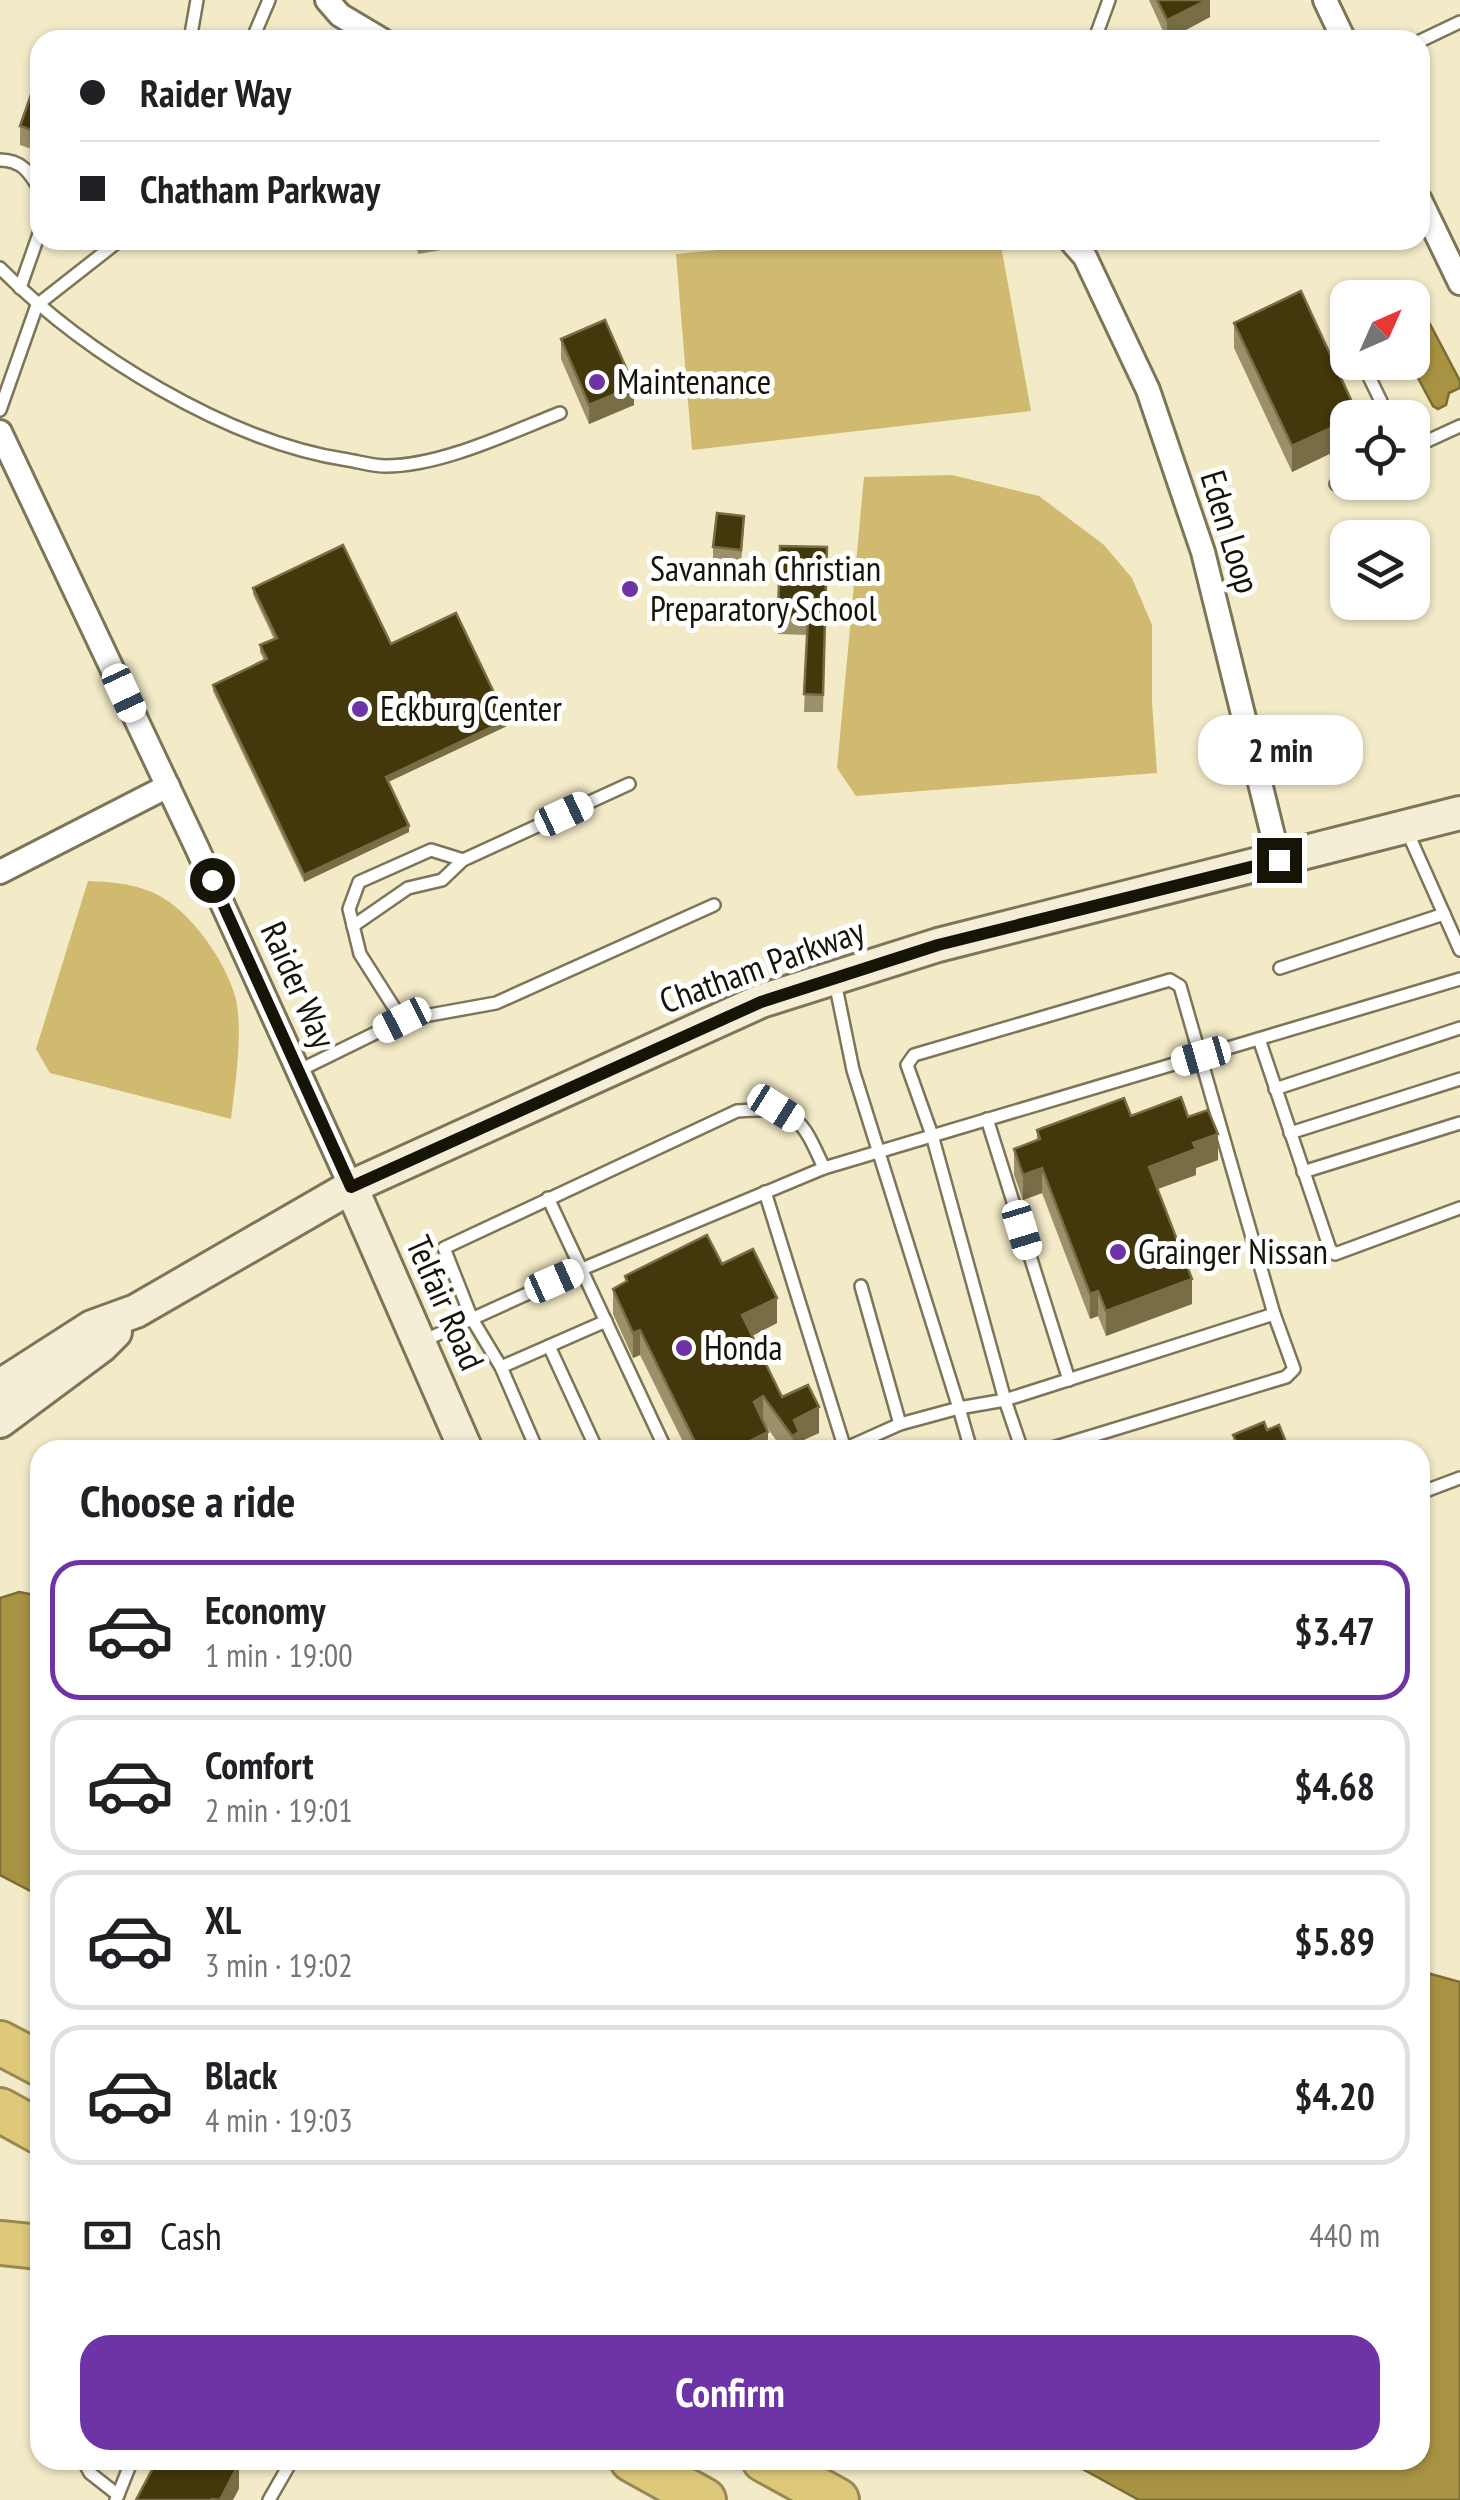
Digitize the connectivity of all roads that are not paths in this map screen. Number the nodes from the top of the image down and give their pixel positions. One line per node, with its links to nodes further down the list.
1 (197, 0): 7 (lane)
2 (269, 0): 8 (lane)
3 (327, 0): 9 (street)
4 (1109, 0): 10 (lane)
5 (1325, 0): 11 (street)
6 (1460, 22): 12 (lane)
7 (192, 30)
8 (256, 30)
9 (365, 30)
10 (1098, 30)
11 (1339, 30)
12 (1430, 36)
13 (0, 160): 14 (lane)
14 (30, 172)
15 (1430, 221): 20 (street)
16 (33, 250): 21 (lane)
17 (107, 250): 22 (lane)
18 (1079, 250): 33 (street, Eden Loop)
19 (0, 268): 21 (lane)
20 (1460, 283)
21 (20, 288): 22 (lane)
22 (37, 304): 23 (lane); 24 (lane)
23 (0, 410)
24 (560, 413)
25 (1460, 426): 27 (lane)
26 (0, 432): 29 (street, Raider Way)
27 (1430, 440)
28 (630, 784): 32 (lane)
29 (168, 786): 34 (street); 46 (street, Raider Way)
30 (1460, 813): 31 (main road, Chatham Parkway)
31 (1406, 827): 33 (main road, Chatham Parkway); 36 (lane)
32 (464, 860): 37 (lane); 37 (lane)
33 (1279, 860): 40 (main road, Chatham Parkway)
34 (0, 872)
35 (714, 905): 42 (lane)
36 (1444, 914): 38 (lane); 39 (lane)
37 (353, 926): 42 (lane)
38 (1460, 950)
39 (1280, 968)
40 (834, 978): 53 (lane); 56 (main road, Chatham Parkway)
41 (1460, 979): 44 (lane)
42 (402, 1020): 46 (lane)
43 (1460, 1028): 48 (lane)
44 (1259, 1039): 45 (lane); 48 (lane)
45 (1201, 1056): 49 (lane); 52 (lane); 63 (lane)
46 (298, 1071): 56 (street, Raider Way)
47 (1460, 1078): 51 (lane)
48 (1274, 1089): 51 (lane)
49 (987, 1119): 52 (lane); 69 (lane)
50 (1460, 1123): 55 (lane)
51 (1290, 1133): 55 (lane)
52 (932, 1135): 53 (lane); 71 (lane)
53 (879, 1150): 54 (lane); 72 (lane)
54 (824, 1168): 57 (lane); 58 (lane)
55 (1303, 1172): 59 (lane)
56 (351, 1187): 62 (main road, Chatham Parkway); 66 (main road, Telfair Road)
57 (766, 1192): 60 (lane); 79 (lane)
58 (548, 1198): 60 (lane); 64 (lane)
59 (1460, 1208)
60 (582, 1269): 64 (lane); 65 (lane)
61 (861, 1286): 74 (lane)
62 (136, 1312): 70 (main road, Chatham Parkway); 73 (main road, Chatham Parkway)
63 (1274, 1314): 69 (lane); 83 (lane)
64 (472, 1319): 66 (lane); 68 (lane)
65 (606, 1321): 67 (lane); 78 (lane)
66 (420, 1343): 75 (main road, Telfair Road)
67 (549, 1346): 68 (lane); 77 (lane)
68 (501, 1368): 76 (lane)
69 (1068, 1380): 71 (lane)
70 (0, 1386)
71 (1005, 1400): 72 (lane); 82 (lane)
72 (958, 1408): 74 (lane); 81 (lane)
73 (0, 1421)
74 (900, 1424): 80 (lane)
75 (462, 1440)
76 (532, 1440)
77 (592, 1440)
78 (661, 1440)
79 (841, 1440)
80 (864, 1440)
81 (968, 1440)
82 (1019, 1440)
83 (1079, 1440)
84 (1460, 1478): 85 (lane)
85 (1430, 1490)
86 (0, 2042): 87 (highway)
87 (30, 2058)
88 (0, 2110): 89 (highway)
89 (30, 2126)
90 (0, 2244): 91 (highway)
91 (30, 2246)
92 (88, 2470): 97 (lane)
93 (128, 2470): 97 (lane)
94 (286, 2470): 98 (lane)
95 (650, 2470): 99 (highway)
96 (782, 2470): 100 (highway)
97 (117, 2497)
98 (269, 2500)
99 (704, 2500)
100 (837, 2500)

